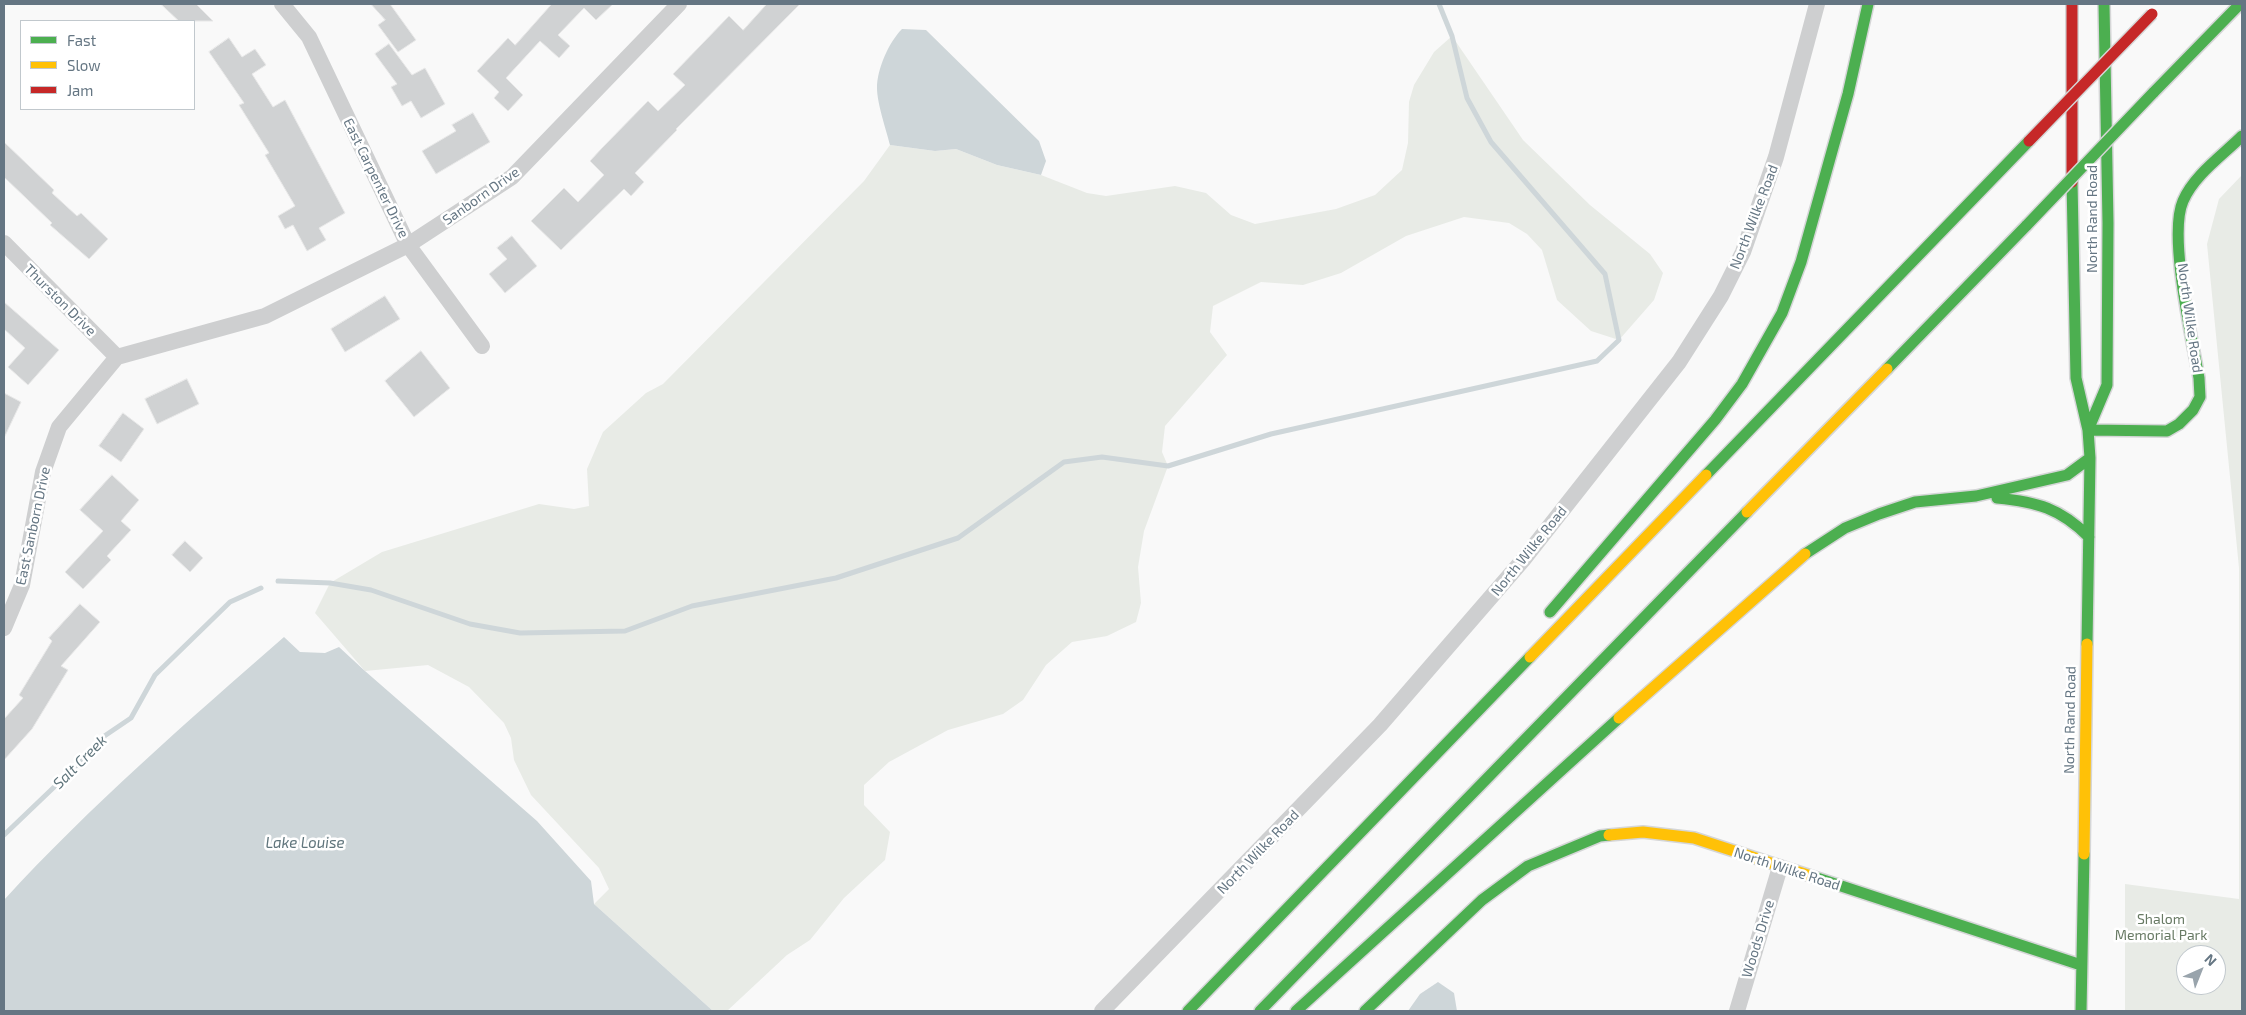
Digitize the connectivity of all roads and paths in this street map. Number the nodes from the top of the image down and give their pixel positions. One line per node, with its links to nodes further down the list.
1 (282, 4): 11 (street, East Carpenter Drive)
2 (679, 4): 11 (street, Sanborn Drive)
3 (1817, 4): 24 (street, North Wilke Road)
4 (1868, 4): 18 (main road)
5 (2072, 4): 14 (main road, North Rand Road)
6 (2104, 4): 14 (main road, North Rand Road)
7 (2162, 4): 21 (main road, bridge)
8 (2240, 4): 26 (main road, bridge)
9 (2242, 136): 14 (main road, North Wilke Road)
10 (4, 243): 13 (street, Thurston Drive)
11 (408, 246): 12 (street, East Carpenter Drive); 13 (street, Sanborn Drive)
12 (482, 346)
13 (117, 356): 19 (street, East Sanborn Drive)
14 (2088, 430): 15 (main road, North Rand Road)
15 (2090, 458): 16 (main road); 17 (main road, North Rand Road)
16 (1976, 496): 17 (main road); 27 (main road)
17 (2088, 537): 23 (main road, North Rand Road)
18 (1541, 622)
19 (4, 628)
20 (1490, 682): 21 (main road)
21 (1347, 846): 25 (main road)
22 (1780, 867): 23 (main road, North Wilke Road); 28 (main road, North Wilke Road); 29 (street, Woods Drive)
23 (2081, 965): 30 (main road, North Rand Road)
24 (1102, 1011)
25 (1188, 1011)
26 (1260, 1011)
27 (1296, 1011)
28 (1365, 1011)
29 (1734, 1011)
30 (2081, 1011)

